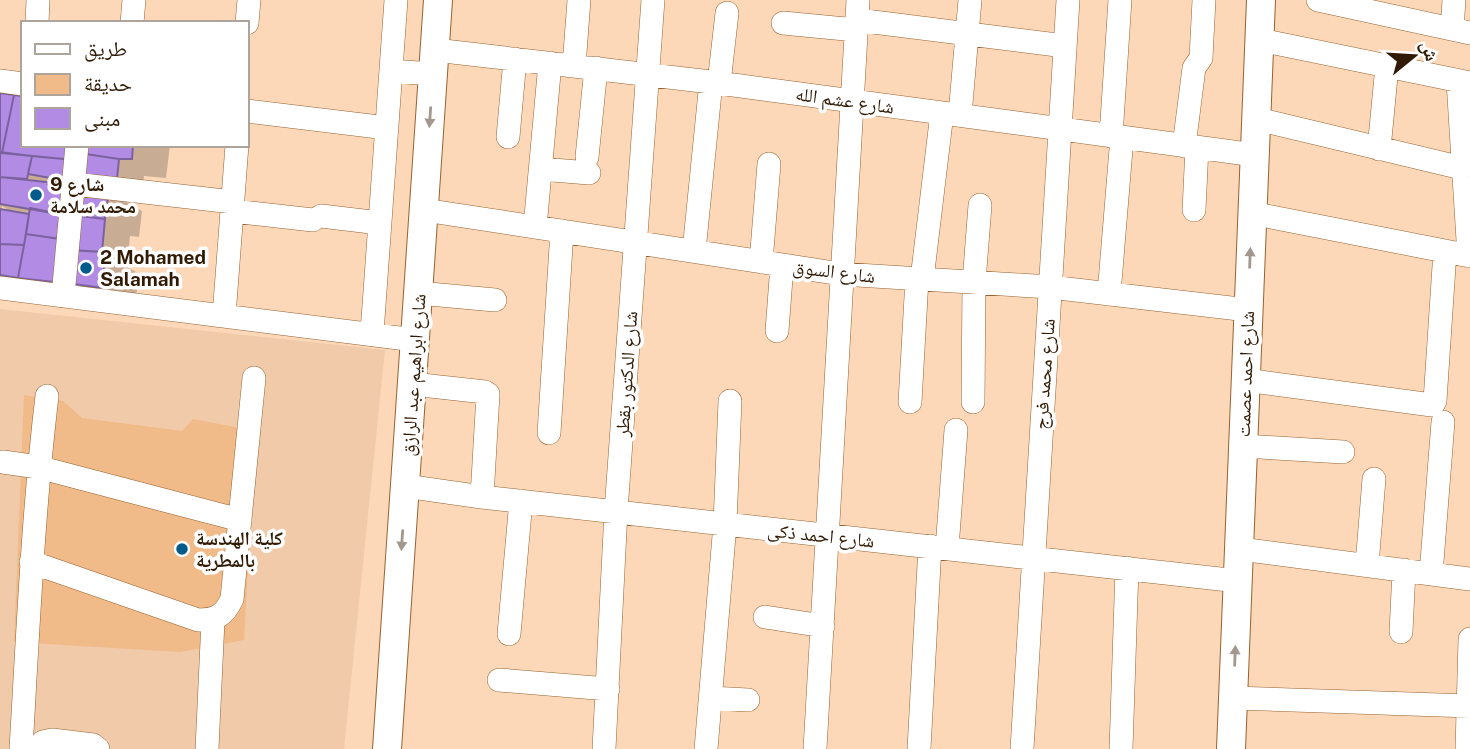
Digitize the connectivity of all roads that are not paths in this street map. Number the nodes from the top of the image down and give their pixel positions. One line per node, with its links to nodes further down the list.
1 (38, 0): 18 (street)
2 (134, 0): 19 (street)
3 (248, 0): 20 (street)
4 (396, 0): 31 (street)
5 (438, 0): 27 (main road, شارع ابراهيم عبد الرازق)
6 (579, 0): 30 (street)
7 (653, 0): 32 (street, شارع الدكتور بقطر)
8 (970, 0): 23 (street)
9 (1068, 0): 25 (street, شارع محمد فرج)
10 (1120, 0): 43 (street)
11 (1204, 0): 45 (street)
12 (1261, 0): 24 (main road, شارع احمد عصمت)
13 (1318, 0): 15 (street)
14 (1454, 0): 22 (street)
15 (1380, 6): 22 (street)
16 (727, 13): 35 (street)
17 (857, 17): 21 (street); 23 (street); 37 (street)
18 (37, 21)
19 (132, 21)
20 (247, 21)
21 (783, 23)
22 (1461, 31)
23 (967, 34): 25 (street); 39 (street)
24 (1260, 40): 29 (street); 40 (main road, شارع احمد عصمت)
25 (1065, 46): 42 (street, شارع محمد فرج)
26 (515, 59): 27 (street, شارع عشم الله); 28 (street, شارع عشم الله); 44 (street)
27 (434, 62): 31 (street, شارع عشم الله); 56 (main road, شارع ابراهيم عبد الرازق, one-way to 56)
28 (550, 63): 30 (street, شارع عشم الله); 52 (street)
29 (1387, 66): 34 (street); 48 (street)
30 (585, 67): 32 (street, شارع عشم الله); 52 (street)
31 (391, 71): 41 (street)
32 (648, 74): 35 (street, شارع عشم الله); 62 (street, شارع الدكتور بقطر)
33 (0, 81): 36 (street)
34 (1464, 82): 51 (street)
35 (715, 83): 37 (street, شارع عشم الله); 63 (street)
36 (21, 84)
37 (852, 100): 39 (street, شارع عشم الله); 67 (street)
38 (248, 111): 41 (street)
39 (951, 114): 42 (street, شارع عشم الله); 68 (street)
40 (1257, 119): 48 (street); 49 (main road, شارع احمد عصمت)
41 (387, 128): 59 (street)
42 (1060, 128): 43 (street, شارع عشم الله); 70 (street, شارع محمد فرج)
43 (1116, 136): 45 (street, شارع عشم الله); 73 (street)
44 (508, 137)
45 (1190, 146): 49 (street, شارع عشم الله); 57 (street)
46 (77, 147): 53 (street)
47 (237, 147): 55 (street)
48 (1379, 149): 51 (street)
49 (1255, 155): 58 (main road, شارع احمد عصمت)
50 (769, 164): 66 (street)
51 (1462, 168): 65 (street)
52 (541, 169): 60 (street)
53 (74, 184): 55 (street); 74 (street)
54 (980, 205): 69 (street)
55 (232, 207): 59 (street); 77 (street)
56 (424, 210): 60 (street, شارع السوق); 72 (main road, شارع ابراهيم عبد الرازق)
57 (1194, 210)
58 (1251, 213): 64 (street); 76 (main road, شارع احمد عصمت, one-way to 58)
59 (380, 223): 79 (street)
60 (535, 227): 61 (street, شارع السوق)
61 (562, 231): 62 (street, شارع السوق); 90 (street)
62 (637, 243): 63 (street, شارع السوق); 99 (street, شارع الدكتور بقطر)
63 (694, 251): 66 (street, شارع السوق)
64 (1445, 251): 65 (street); 82 (street)
65 (1469, 256)
66 (771, 263): 67 (street, شارع السوق); 78 (street)
67 (841, 274): 68 (street, شارع السوق); 102 (street)
68 (920, 279): 69 (street, شارع السوق); 87 (street)
69 (974, 282): 70 (street, شارع السوق); 86 (street)
70 (1050, 287): 73 (street, شارع السوق); 105 (street, شارع محمد فرج)
71 (0, 288): 74 (street)
72 (418, 293): 75 (street); 80 (main road, شارع ابراهيم عبد الرازق)
73 (1108, 294): 76 (street, شارع السوق)
74 (63, 296): 77 (street)
75 (495, 300)
76 (1248, 310): 82 (main road, شارع احمد عصمت)
77 (224, 316): 79 (street)
78 (777, 331)
79 (372, 333): 80 (street)
80 (415, 340): 83 (main road, شارع ابراهيم عبد الرازق)
81 (254, 378): 100 (street)
82 (1245, 380): 91 (main road, شارع احمد عصمت)
83 (412, 384): 96 (main road, شارع ابراهيم عبد الرازق); 97 (street)
84 (47, 396): 94 (street)
85 (730, 401): 101 (street)
86 (972, 401)
87 (910, 402)
88 (1443, 422): 110 (street)
89 (956, 430): 103 (street)
90 (549, 433)
91 (1243, 446): 92 (street); 104 (main road, شارع احمد عصمت)
92 (1343, 452)
93 (3, 462): 94 (street)
94 (38, 467): 100 (street); 106 (street)
95 (1374, 479): 107 (street)
96 (405, 486): 97 (street, شارع احمد ذكى); 129 (main road, شارع ابراهيم عبد الرازق, one-way to 129)
97 (482, 497): 98 (street, شارع احمد ذكى)
98 (521, 501): 99 (street, شارع احمد ذكى); 117 (street)
99 (616, 511): 101 (street, شارع احمد ذكى); 120 (street, شارع الدكتور بقطر)
100 (240, 520): 114 (street)
101 (725, 524): 102 (street, شارع احمد ذكى); 121 (street)
102 (828, 536): 103 (street, شارع احمد ذكى); 115 (street)
103 (938, 547): 105 (street, شارع احمد ذكى); 133 (street)
104 (1240, 549): 107 (street); 112 (main road, شارع احمد عصمت)
105 (1033, 558): 108 (street, شارع احمد ذكى); 134 (street, شارع محمد فرج)
106 (31, 562): 114 (street); 125 (street)
107 (1367, 565): 109 (street)
108 (1127, 568): 112 (street, شارع احمد ذكى); 135 (street)
109 (1404, 570): 110 (street); 116 (street)
110 (1431, 574): 111 (street)
111 (1470, 579)
112 (1238, 581): 122 (main road, شارع احمد عصمت, one-way to 112)
113 (765, 617): 115 (street)
114 (213, 620): 128 (street)
115 (822, 626): 132 (street)
116 (1401, 632)
117 (509, 634)
118 (1470, 639): 124 (street)
119 (499, 680): 120 (street)
120 (608, 689): 130 (street, شارع الدكتور بقطر)
121 (710, 698): 123 (street); 131 (street)
122 (1233, 698): 124 (street); 136 (main road, شارع احمد عصمت)
123 (748, 700)
124 (1469, 706): 137 (street)
125 (21, 749)
126 (40, 749): 127 (street)
127 (98, 749)
128 (207, 749)
129 (387, 749)
130 (604, 749)
131 (706, 749)
132 (816, 749)
133 (919, 749)
134 (1022, 749)
135 (1121, 749)
136 (1231, 749)
137 (1467, 749)

